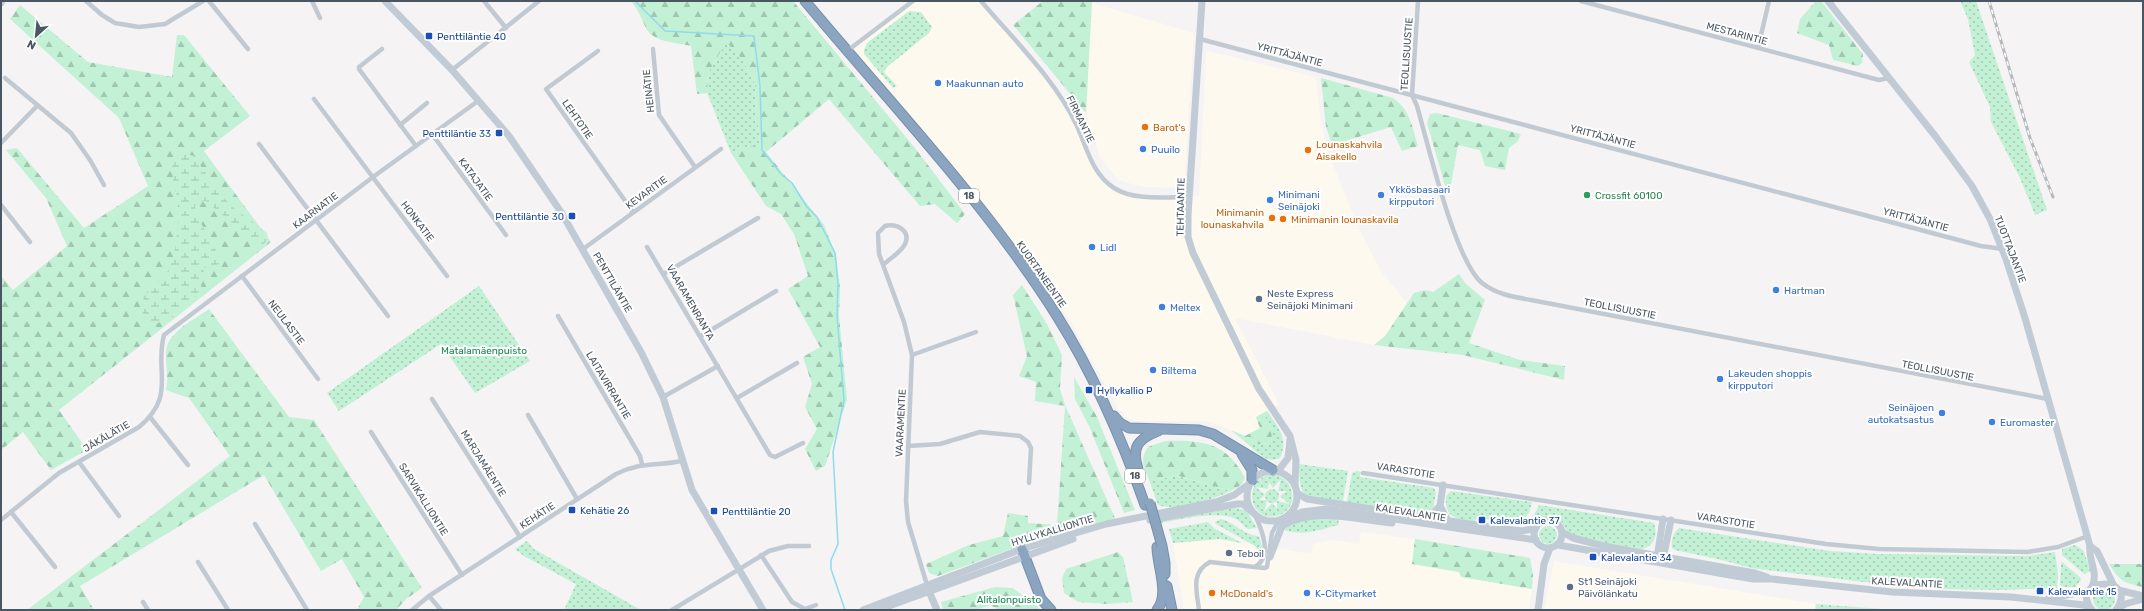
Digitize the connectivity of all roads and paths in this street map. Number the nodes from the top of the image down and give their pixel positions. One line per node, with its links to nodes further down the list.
1 (86, 1): 2 (street)
2 (203, 1)
3 (209, 1): 20 (street)
4 (312, 1): 16 (street)
5 (385, 1): 25 (main road, PENTTILÄNTIE)
6 (484, 1): 17 (street)
7 (539, 1): 17 (street)
8 (805, 1): 24 (highway, KUORTANEENTIE / 18)
9 (913, 1): 24 (street)
10 (981, 1): 42 (street, FIRMANTIE)
11 (1202, 1): 18 (main road, TEHTAANTIE)
12 (1418, 1): 28 (street, TEOLLISUUSTIE)
13 (1581, 1): 19 (street, MESTARINTIE)
14 (1769, 1): 19 (street)
15 (1828, 1): 27 (main road, TUOTTAJANTIE)
16 (320, 18)
17 (506, 28): 25 (street)
18 (1200, 39): 28 (street, YRITTÄJÄNTIE); 42 (main road, TEHTAANTIE)
19 (1758, 48): 27 (street, MESTARINTIE)
20 (248, 49)
21 (382, 50): 33 (street)
22 (653, 50): 39 (street, HEINÄTIE)
23 (598, 51): 44 (street, LEHTOTIE)
24 (847, 52): 70 (highway, KUORTANEENTIE / 18)
25 (452, 70): 30 (main road, PENTTILÄNTIE)
26 (5, 78): 32 (street)
27 (1889, 78): 51 (main road, TUOTTAJANTIE)
28 (1412, 95): 51 (street, YRITTÄJÄNTIE); 69 (street, TEOLLISUUSTIE)
29 (314, 99): 40 (street, HONKATIE)
30 (478, 100): 34 (street, KAARNATIE); 50 (main road, PENTTILÄNTIE)
31 (427, 103): 33 (street)
32 (37, 106): 35 (street); 41 (street)
33 (400, 124): 37 (street)
34 (432, 134): 37 (street, KAARNATIE); 47 (street, KATAJATIE)
35 (1, 143)
36 (259, 144): 46 (street)
37 (416, 146): 40 (street, KAARNATIE)
38 (721, 150): 39 (street, KEVARITIE)
39 (695, 167): 44 (street, KEVARITIE)
40 (373, 177): 46 (street, KAARNATIE); 55 (street, HONKATIE)
41 (104, 185)
42 (1189, 197): 75 (main road, TEHTAANTIE)
43 (1, 205): 48 (street)
44 (633, 212): 50 (street, KEVARITIE)
45 (758, 218): 53 (street)
46 (317, 220): 54 (street, KAARNATIE); 57 (street)
47 (506, 235)
48 (30, 242)
49 (648, 247): 53 (street, VAARAMENRANTA)
50 (583, 248): 66 (main road, PENTTILÄNTIE)
51 (2003, 248): 69 (main road, TUOTTAJANTIE)
52 (884, 264): 52 (street, VAARAMENTIE); 62 (street, VAARAMENTIE)
53 (664, 273): 61 (street, VAARAMENRANTA)
54 (242, 276): 60 (street, KAARNATIE); 65 (street, NEULASTIE)
55 (448, 276)
56 (776, 291): 61 (street)
57 (388, 316)
58 (558, 316): 81 (street, LAITAVIRRANTIE)
59 (976, 332): 62 (street)
60 (164, 335): 72 (street, JÄKÄLÄTIE)
61 (700, 336): 64 (street, VAARAMENRANTA)
62 (912, 355): 77 (street, VAARAMENTIE)
63 (796, 363): 68 (street)
64 (718, 366): 66 (street); 68 (street, VAARAMENRANTA)
65 (318, 379)
66 (664, 397): 79 (main road, PENTTILÄNTIE)
67 (432, 398): 105 (street, MARJAMÄENTIE)
68 (737, 398): 76 (street, VAARAMENRANTA)
69 (2048, 399): 104 (main road, TUOTTAJANTIE)
70 (1108, 409): 73 (highway); 91 (highway, KUORTANEENTIE / 18)
71 (528, 415): 90 (street)
72 (150, 417): 80 (street, JÄKÄLÄTIE); 82 (street)
73 (1159, 430): 78 (highway); 91 (highway)
74 (371, 432): 122 (street, SARVIKALLIONTIE)
75 (1290, 436): 83 (main road); 87 (main road, TEHTAANTIE)
76 (803, 443)
77 (908, 446): 86 (street); 123 (street, VAARAMENTIE)
78 (1241, 451): 83 (highway); 85 (highway)
79 (682, 461): 81 (street, KEHÄTIE); 121 (main road, PENTTILÄNTIE)
80 (79, 462): 93 (street, JÄKÄLÄTIE); 95 (street)
81 (642, 464): 90 (street, KEHÄTIE)
82 (188, 465)
83 (1275, 470): 85 (main road); 87 (main road)
84 (1363, 473): 88 (street, VARASTOTIE)
85 (1251, 482): 94 (main road); 113 (main road, HYLLYKALLIONTIE)
86 (1029, 483)
87 (1295, 484): 89 (main road)
88 (1443, 485): 92 (main road); 98 (street, VARASTOTIE)
89 (1297, 493): 96 (main road); 99 (main road, KALEVALANTIE)
90 (577, 500): 105 (street, KEHÄTIE)
91 (1147, 504): 110 (highway, KUORTANEENTIE / 18)
92 (1440, 506): 99 (main road); 100 (main road)
93 (11, 512): 97 (street, JÄKÄLÄTIE); 119 (street)
94 (1254, 513): 96 (main road); 113 (main road, HYLLYKALLIONTIE); 120 (street)
95 (119, 516)
96 (1281, 519): 99 (main road, KALEVALANTIE); 115 (street)
97 (1, 520)
98 (1667, 520): 104 (street, VARASTOTIE); 116 (main road)
99 (1426, 521): 100 (main road, KALEVALANTIE); 106 (main road, KALEVALANTIE); 115 (main road)
100 (1448, 521): 102 (main road, KALEVALANTIE)
101 (255, 524): 136 (street)
102 (1536, 528): 103 (main road); 106 (main road)
103 (1562, 532): 107 (main road); 116 (main road, KALEVALANTIE)
104 (2088, 536): 109 (main road, TUOTTAJANTIE)
105 (520, 537): 122 (street, KEHÄTIE)
106 (1536, 540): 111 (main road)
107 (1558, 545): 112 (main road); 116 (main road, KALEVALANTIE)
108 (809, 546): 114 (street)
109 (2090, 546): 124 (main road, TUOTTAJANTIE); 125 (main road, TUOTTAJANTIE)
110 (1160, 547): 145 (highway); 146 (highway, KUORTANEENTIE / 18)
111 (1542, 547): 112 (main road); 118 (main road)
112 (1550, 548): 118 (main road)
113 (1024, 552): 123 (main road, HYLLYKALLIONTIE); 126 (main road, HYLLYKALLIONTIE); 144 (highway)
114 (761, 555): 121 (street); 132 (street)
115 (1270, 557): 120 (street)
116 (1660, 559): 130 (main road, KALEVALANTIE)
117 (198, 562): 135 (street)
118 (1544, 564): 148 (main road)
119 (55, 567)
120 (1255, 567): 147 (street)
121 (738, 568): 139 (street); 140 (main road, PENTTILÄNTIE)
122 (462, 575): 127 (street, KEHÄTIE)
123 (927, 585): 126 (main road); 141 (main road, HYLLYKALLIONTIE)
124 (2116, 588): 125 (main road, KALEVALANTIE); 128 (main road); 149 (main road)
125 (2091, 589): 130 (main road, KALEVALANTIE); 133 (main road, TUOTTAJANTIE)
126 (930, 592): 142 (main road, HYLLYKALLIONTIE); 143 (main road)
127 (429, 596): 137 (street, KEHÄTIE); 138 (street)
128 (2143, 596)
129 (2143, 599): 149 (main road)
130 (2040, 600): 133 (main road, KALEVALANTIE)
131 (143, 602): 134 (street)
132 (816, 605)
133 (2091, 609)
134 (148, 610)
135 (228, 610)
136 (307, 610)
137 (412, 610)
138 (441, 610)
139 (672, 610)
140 (763, 610)
141 (863, 610)
142 (878, 610)
143 (937, 610)
144 (1052, 610)
145 (1156, 610)
146 (1172, 610)
147 (1200, 610)
148 (1538, 610)
149 (2117, 610)

